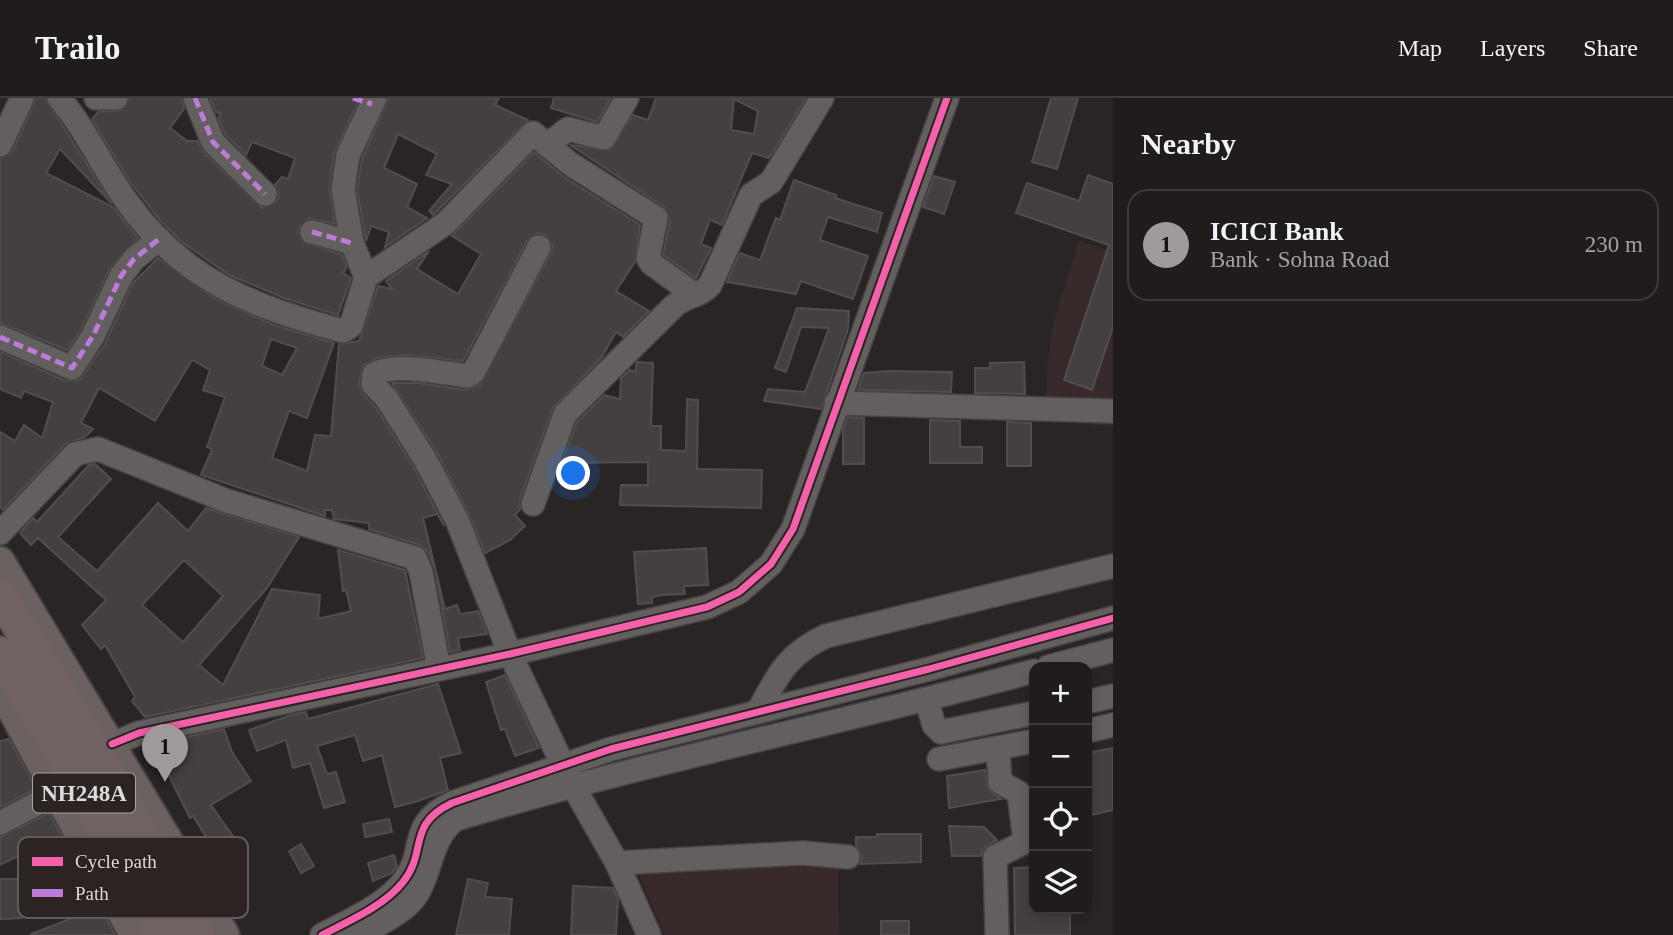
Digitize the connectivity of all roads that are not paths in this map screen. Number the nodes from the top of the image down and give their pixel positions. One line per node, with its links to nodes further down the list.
1 (22, 98): 10 (street)
2 (59, 98): 14 (street)
3 (96, 98): 4 (street)
4 (116, 98)
5 (195, 98): 12 (street)
6 (627, 98): 11 (street)
7 (822, 98): 18 (street)
8 (947, 98): 20 (street)
9 (367, 100): 15 (street)
10 (0, 145)
11 (547, 145): 17 (street); 18 (street)
12 (265, 194)
13 (312, 232): 15 (street)
14 (159, 239): 17 (street); 19 (street)
15 (352, 243): 17 (street)
16 (539, 247): 30 (street)
17 (366, 277)
18 (694, 294): 22 (street)
19 (0, 337)
20 (836, 403): 21 (street); 30 (street)
21 (1113, 411)
22 (533, 504)
23 (0, 533): 32 (street)
24 (0, 561): 43 (main road)
25 (1113, 566): 38 (street)
26 (0, 595): 51 (highway, NH248A)
27 (1113, 618): 38 (street)
28 (1113, 650): 31 (street)
29 (0, 653): 50 (highway, NH248A)
30 (510, 654): 32 (street); 46 (street)
31 (1067, 662)
32 (439, 669): 43 (street)
33 (1029, 672): 36 (street)
34 (0, 688): 47 (main road)
35 (1113, 696): 37 (street)
36 (926, 699): 39 (street); 46 (street)
37 (1092, 701)
38 (758, 712): 46 (street)
39 (1029, 714)
40 (1113, 726): 41 (street)
41 (1092, 730)
42 (1029, 742): 44 (street)
43 (112, 744): 52 (main road)
44 (998, 748): 45 (street); 67 (street)
45 (939, 759)
46 (569, 775): 54 (street); 59 (street); 64 (street)
47 (56, 794): 48 (street); 49 (main road)
48 (0, 823)
49 (80, 837)
50 (108, 837)
51 (143, 837)
52 (167, 837)
53 (848, 857): 54 (street)
54 (617, 863): 66 (street)
55 (125, 918): 60 (main road)
56 (154, 918): 61 (highway, NH248A)
57 (189, 918): 62 (highway, NH248A)
58 (215, 918): 63 (main road)
59 (393, 926): 65 (street)
60 (134, 935)
61 (163, 935)
62 (198, 935)
63 (225, 935)
64 (322, 935)
65 (359, 935)
66 (649, 935)
67 (997, 935)

